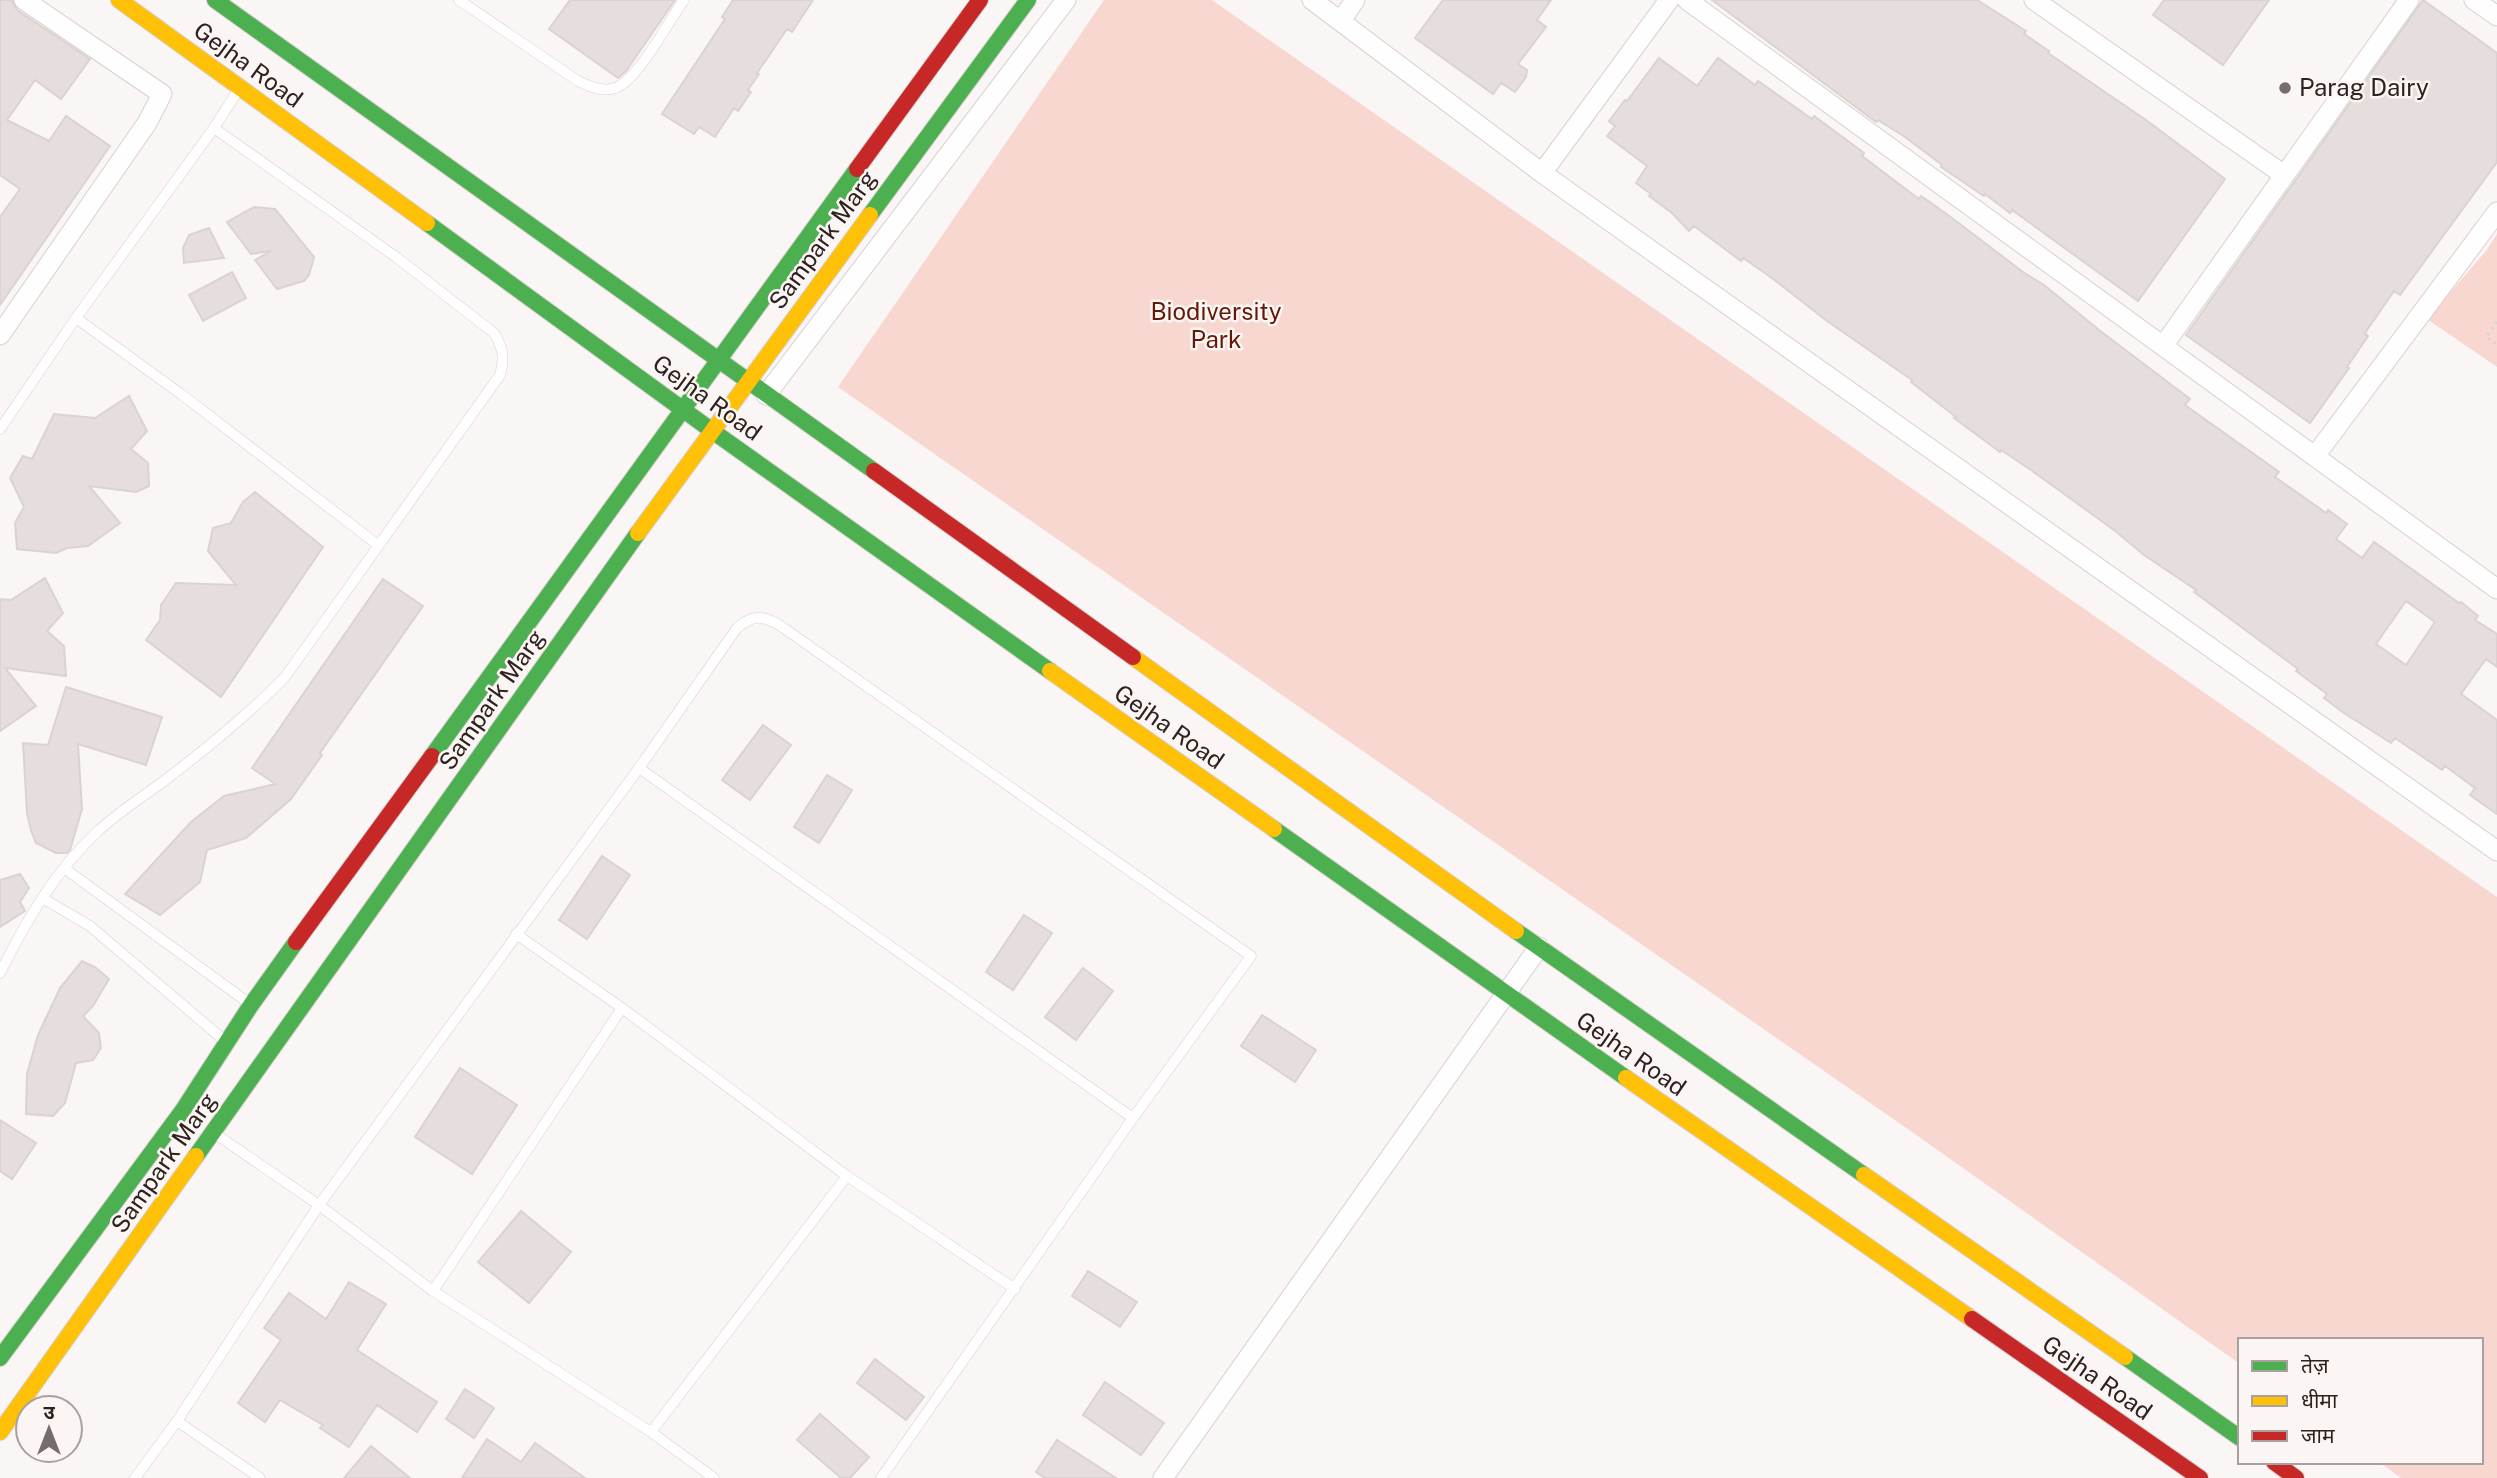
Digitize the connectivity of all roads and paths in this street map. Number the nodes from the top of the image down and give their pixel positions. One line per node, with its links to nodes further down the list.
1 (24, 0): 25 (street)
2 (119, 0): 18 (street, Gejha Road)
3 (215, 0): 28 (street, Gejha Road)
4 (459, 0): 5 (lane)
5 (684, 0)
6 (980, 0): 28 (street, Sampark Marg)
7 (1028, 0): 29 (street, Sampark Marg)
8 (1066, 0): 30 (street)
9 (1312, 0): 17 (street)
10 (1355, 0): 17 (street)
11 (1669, 0): 20 (street)
12 (1687, 0): 27 (street)
13 (2034, 0): 21 (street)
14 (2409, 0): 21 (street)
15 (2474, 0): 16 (street)
16 (2497, 16)
17 (1341, 20): 20 (street)
18 (240, 88): 19 (lane); 31 (street, Gejha Road)
19 (214, 128): 23 (lane); 35 (lane)
20 (1542, 173): 38 (street)
21 (2284, 175): 27 (street)
22 (2497, 212): 34 (street)
23 (76, 318): 32 (lane); 35 (lane)
24 (2497, 322): 26 (path)
25 (0, 335)
26 (2497, 345)
27 (2163, 346): 34 (street)
28 (719, 362): 29 (street, Gejha Road); 31 (street, Sampark Marg)
29 (747, 382): 30 (street, Gejha Road); 33 (street, Sampark Marg)
30 (766, 395): 42 (street, Gejha Road)
31 (683, 409): 33 (street, Gejha Road); 45 (street, Sampark Marg)
32 (0, 429)
33 (711, 430): 44 (street, Gejha Road); 49 (street, Sampark Marg)
34 (2315, 456): 36 (street)
35 (378, 545): 39 (lane)
36 (2497, 589)
37 (639, 768): 41 (lane); 48 (lane); 48 (lane)
38 (2497, 851)
39 (64, 868): 40 (lane); 45 (lane)
40 (44, 899): 43 (lane); 47 (lane)
41 (516, 934): 46 (lane); 51 (lane)
42 (1539, 947): 44 (street); 58 (street, Gejha Road)
43 (0, 973)
44 (1505, 993): 64 (street); 65 (street, Gejha Road)
45 (251, 1005): 47 (street, Sampark Marg)
46 (622, 1008): 50 (lane); 53 (lane)
47 (226, 1041): 54 (street, Sampark Marg)
48 (1133, 1118): 52 (lane)
49 (214, 1133): 51 (lane); 56 (street, Sampark Marg)
50 (847, 1176): 52 (lane); 57 (lane)
51 (319, 1205): 53 (lane); 55 (lane)
52 (1015, 1289): 63 (lane)
53 (433, 1291): 57 (lane)
54 (0, 1358)
55 (177, 1421): 60 (lane); 61 (lane)
56 (0, 1432)
57 (651, 1432): 62 (lane)
58 (2238, 1437)
59 (2277, 1464): 66 (street)
60 (135, 1478)
61 (260, 1478)
62 (714, 1478)
63 (881, 1478)
64 (1163, 1478)
65 (2200, 1478)
66 (2296, 1478)

